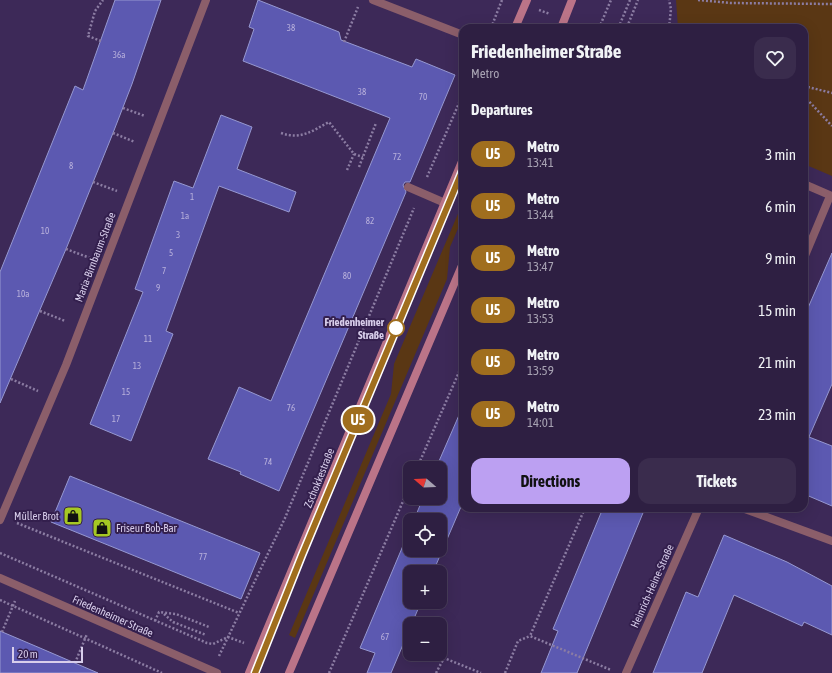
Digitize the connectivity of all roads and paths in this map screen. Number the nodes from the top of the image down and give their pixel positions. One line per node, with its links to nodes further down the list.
1 (103, 0): 22 (path)
2 (206, 0): 29 (street, Maria-Birnbaum-Straße)
3 (360, 0): 23 (path)
4 (373, 0): 21 (street)
5 (502, 0): 14 (path)
6 (527, 0): 15 (main road)
7 (572, 0): 16 (main road)
8 (611, 0): 17 (path)
9 (630, 0): 18 (path)
10 (638, 0): 19 (path)
11 (669, 0): 20 (path)
12 (698, 0): 13 (path)
13 (832, 4)
14 (493, 24)
15 (517, 24)
16 (563, 24)
17 (601, 24)
18 (620, 24)
19 (628, 24)
20 (669, 24)
21 (459, 33)
22 (100, 41)
23 (344, 42)
24 (808, 87): 25 (path)
25 (832, 93)
26 (808, 100): 31 (path)
27 (459, 103): 43 (path)
28 (123, 108): 29 (path)
29 (159, 122): 34 (street, Maria-Birnbaum-Straße)
30 (376, 123): 36 (path)
31 (832, 126)
32 (281, 133): 35 (path)
33 (113, 134): 34 (path)
34 (150, 147): 44 (street, Maria-Birnbaum-Straße)
35 (354, 154): 36 (path); 39 (path)
36 (362, 157): 37 (path)
37 (359, 167)
38 (459, 168): 46 (main road, Zschokkestraße)
39 (347, 170)
40 (93, 182): 44 (path)
41 (808, 186): 45 (street)
42 (408, 187): 43 (street)
43 (420, 192): 46 (street); 68 (path)
44 (131, 196): 49 (street, Maria-Birnbaum-Straße)
45 (831, 196): 48 (street)
46 (445, 203): 83 (main road, Zschokkestraße)
47 (66, 249): 49 (path)
48 (808, 249)
49 (105, 264): 52 (street, Maria-Birnbaum-Straße)
50 (459, 272): 84 (main road)
51 (40, 311): 52 (path)
52 (81, 327): 55 (street, Maria-Birnbaum-Straße)
53 (459, 372): 56 (path)
54 (11, 379): 55 (path)
55 (52, 397): 61 (street, Maria-Birnbaum-Straße)
56 (420, 461)
57 (403, 501): 85 (path)
58 (582, 512): 75 (path)
59 (696, 512): 89 (street, Heinrich-Heine-Straße)
60 (753, 512): 62 (street)
61 (1, 518): 68 (path)
62 (832, 541)
63 (0, 553): 71 (path)
64 (0, 578): 65 (street, Friedenheimer Straße)
65 (21, 588): 67 (path); 70 (street, Friedenheimer Straße)
66 (0, 600): 67 (path)
67 (13, 606): 73 (path); 77 (path)
68 (239, 613): 76 (path)
69 (163, 614): 71 (path); 72 (path); 74 (path)
70 (93, 619): 77 (path); 82 (street, Friedenheimer Straße)
71 (155, 621): 78 (path)
72 (209, 627)
73 (2, 632)
74 (206, 635)
75 (530, 636): 80 (path); 88 (path)
76 (228, 637)
77 (84, 639): 79 (path); 81 (path)
78 (207, 643)
79 (74, 663)
80 (614, 671)
81 (162, 673)
82 (217, 673)
83 (249, 673)
84 (288, 673)
85 (329, 673)
86 (436, 673): 87 (path)
87 (481, 673)
88 (506, 673)
89 (626, 673)

